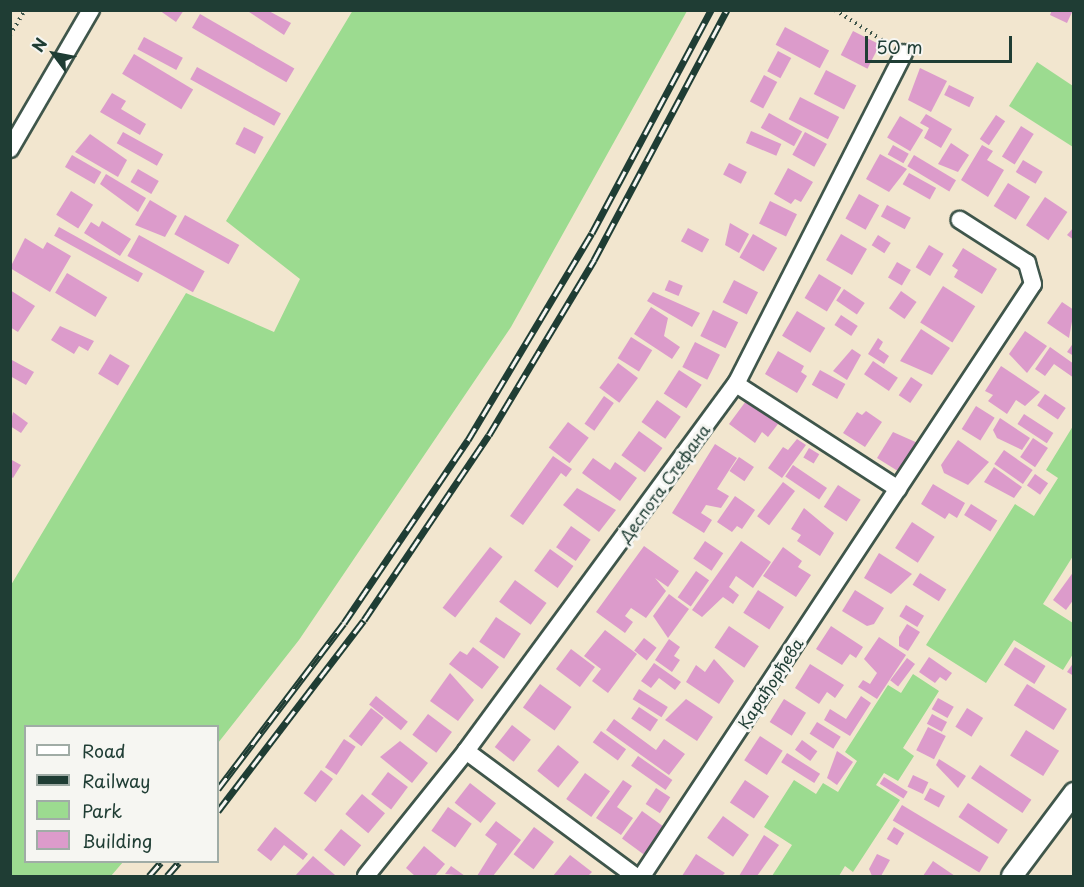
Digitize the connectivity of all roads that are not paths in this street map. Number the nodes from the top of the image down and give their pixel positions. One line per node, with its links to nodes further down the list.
1 (91, 10): 3 (street)
2 (904, 53): 5 (street, Деспота Стефана)
3 (10, 149)
4 (960, 220): 6 (street, Карађорђева)
5 (736, 384): 6 (street); 7 (street, Деспота Стефана)
6 (898, 489): 11 (street, Карађорђева)
7 (466, 751): 9 (street, Деспота Стефана); 10 (street)
8 (1074, 793): 12 (street)
9 (366, 876)
10 (635, 876)
11 (642, 876)
12 (1012, 876)

